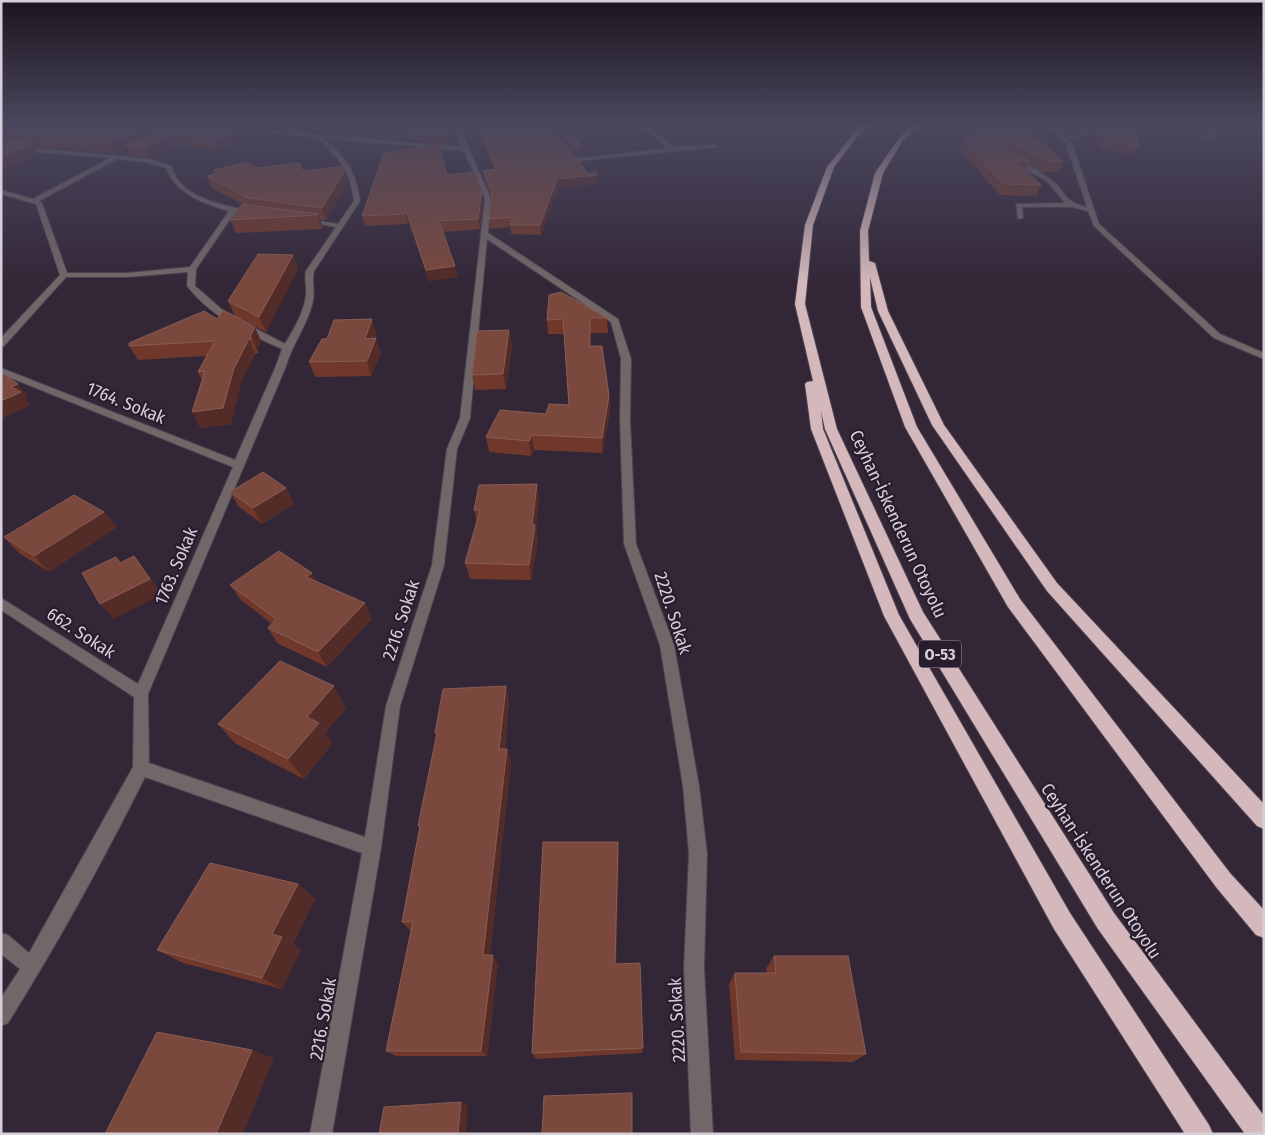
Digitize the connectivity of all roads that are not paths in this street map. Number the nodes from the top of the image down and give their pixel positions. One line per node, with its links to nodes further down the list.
1 (78, 177): 10 (street)
2 (172, 177): 13 (street)
3 (354, 177): 17 (street, 1763. Sokak)
4 (478, 177): 19 (street, 2216. Sokak)
5 (827, 177): 22 (highway, Ceyhan-İskenderun Otoyolu / O-53)
6 (877, 177): 18 (highway)
7 (1043, 177): 11 (street)
8 (1081, 177): 12 (street)
9 (1, 192): 10 (street)
10 (32, 201): 21 (street)
11 (1072, 205): 12 (street); 15 (street)
12 (1092, 210): 25 (street)
13 (232, 211): 14 (street); 20 (street)
14 (257, 214)
15 (1020, 218)
16 (301, 220): 17 (street)
17 (340, 226): 24 (street, 1763. Sokak)
18 (864, 231): 31 (highway); 33 (highway)
19 (485, 234): 32 (street, 2216. Sokak); 38 (street, 2220. Sokak)
20 (192, 269): 21 (street); 24 (street)
21 (64, 276): 23 (street)
22 (800, 304): 39 (highway); 40 (highway, Ceyhan-İskenderun Otoyolu / O-53)
23 (1, 344)
24 (286, 348): 27 (street, 1763. Sokak)
25 (1264, 356)
26 (1, 371): 27 (street, 1764. Sokak)
27 (238, 465): 29 (street, 1763. Sokak)
28 (1, 604): 29 (street, 662. Sokak)
29 (141, 694): 30 (street, 1763. Sokak)
30 (141, 768): 32 (street); 35 (street, 1763. Sokak)
31 (1264, 819)
32 (372, 848): 37 (street, 2216. Sokak)
33 (1264, 927)
34 (1, 942): 35 (street)
35 (32, 966): 36 (street, 1763. Sokak)
36 (1, 1016)
37 (321, 1134)
38 (702, 1134)
39 (1200, 1134)
40 (1261, 1134)

